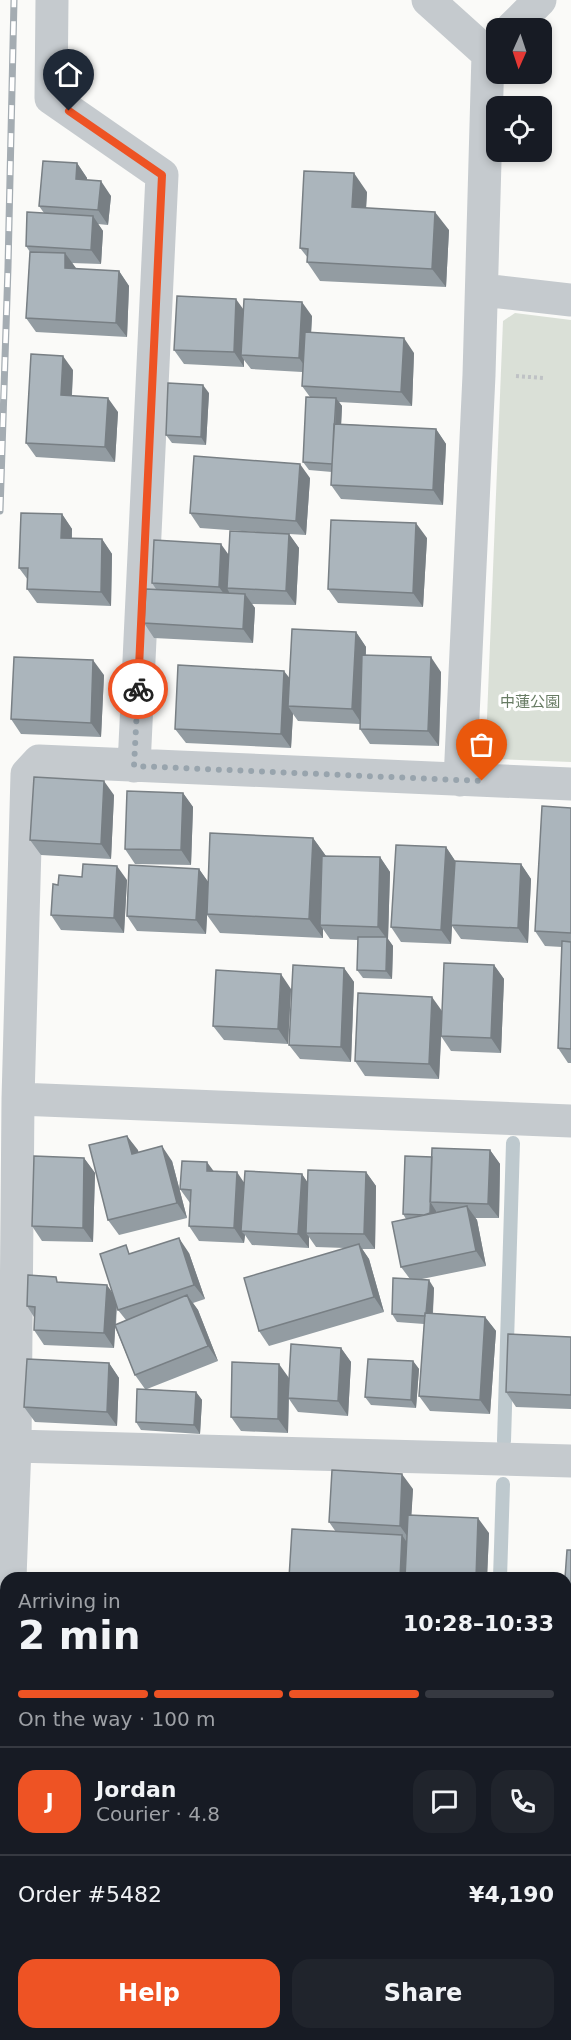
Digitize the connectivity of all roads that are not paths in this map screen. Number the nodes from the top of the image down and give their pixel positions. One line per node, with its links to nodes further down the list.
1 (52, 0): 9 (street)
2 (428, 0): 5 (street)
3 (540, 0): 4 (street)
4 (522, 18)
5 (486, 44)
6 (491, 84): 7 (street)
7 (483, 290): 8 (street); 10 (street)
8 (571, 300)
9 (134, 766): 10 (street); 12 (street)
10 (460, 780): 11 (street)
11 (571, 784)
12 (18, 1099): 13 (street); 14 (street)
13 (571, 1121)
14 (15, 1446): 15 (street); 16 (street)
15 (571, 1461)
16 (10, 1572)

